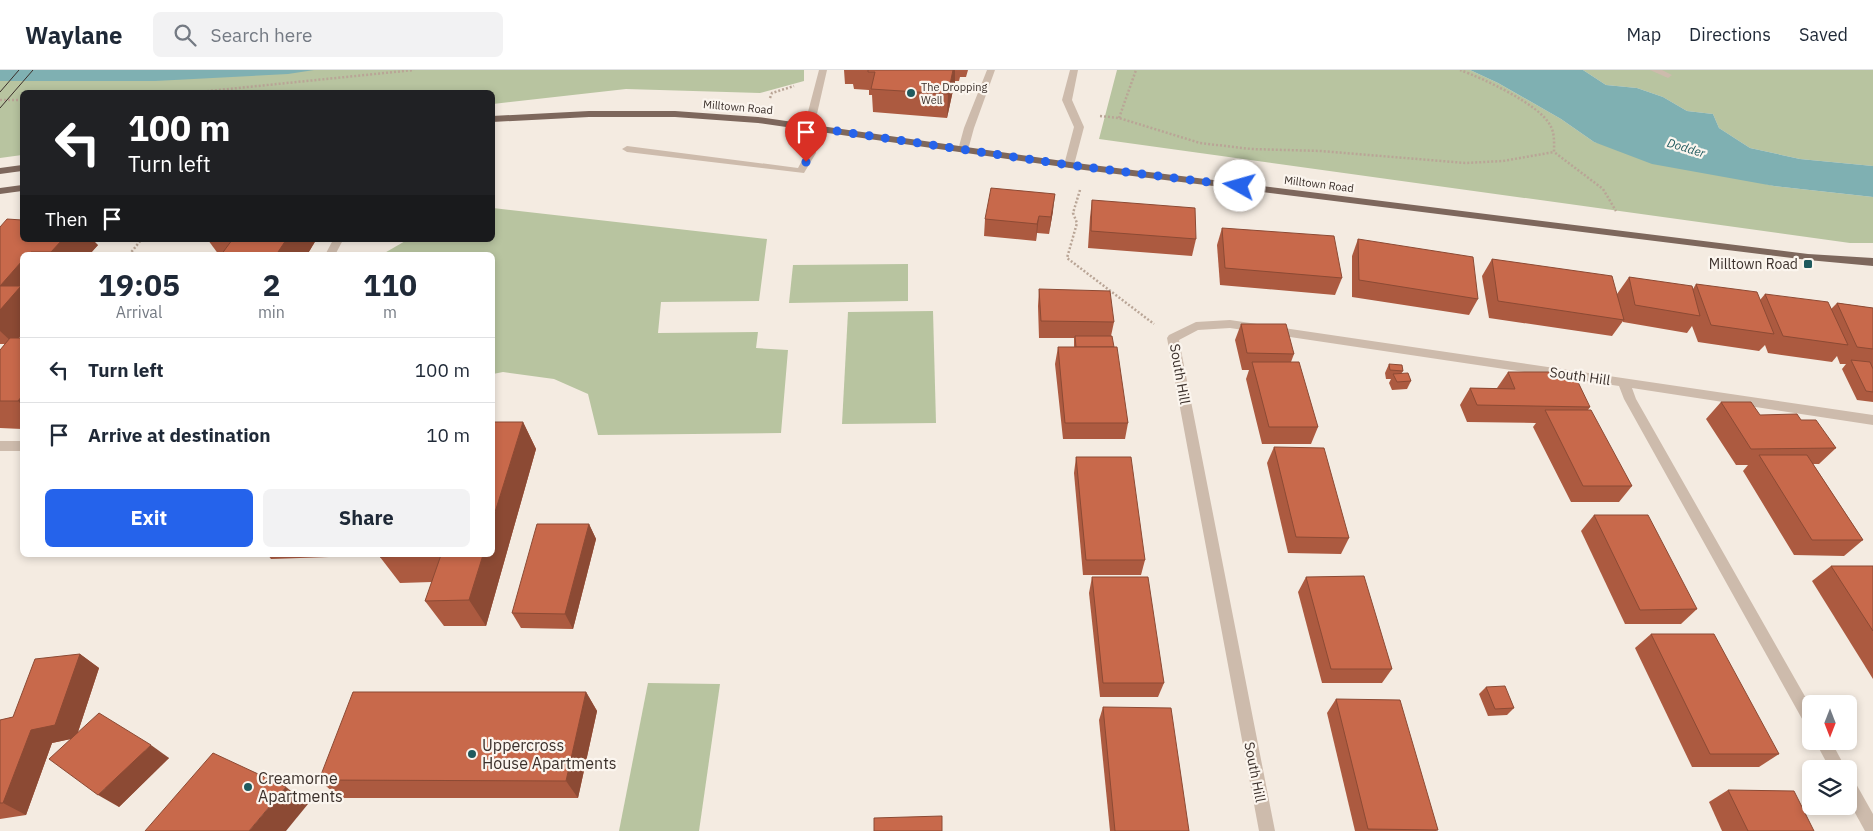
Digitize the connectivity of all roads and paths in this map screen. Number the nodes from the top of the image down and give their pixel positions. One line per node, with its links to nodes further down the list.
1 (414, 70): 10 (path)
2 (823, 70): 19 (street)
3 (991, 70): 21 (street)
4 (1074, 70): 16 (street)
5 (1136, 70): 17 (path)
6 (1460, 70): 22 (path)
7 (1654, 70): 8 (street)
8 (1668, 75)
9 (800, 84): 13 (path)
10 (231, 88): 11 (path); 12 (path)
11 (215, 90)
12 (226, 90)
13 (770, 98)
14 (0, 100): 15 (path)
15 (20, 100)
16 (1073, 113): 17 (path); 23 (street)
17 (1119, 118): 22 (path)
18 (495, 119): 19 (main road, Milltown Road)
19 (809, 127): 20 (street); 21 (main road, Milltown Road)
20 (627, 149)
21 (963, 150): 23 (main road, Milltown Road)
22 (1554, 152): 29 (path)
23 (1069, 165): 29 (main road, Milltown Road)
24 (20, 168): 25 (main road)
25 (0, 171)
26 (20, 188): 27 (main road)
27 (0, 191)
28 (1080, 196): 33 (path)
29 (1630, 236): 32 (main road, Milltown Road)
30 (139, 242): 31 (path)
31 (131, 252)
32 (1873, 262)
33 (1173, 338): 34 (street, South Hill); 41 (street, South Hill)
34 (1624, 383): 35 (street, South Hill); 38 (street, South Hill)
35 (1873, 420)
36 (0, 446): 37 (street)
37 (20, 446)
38 (1802, 705)
39 (1857, 801): 40 (street)
40 (1873, 830)
41 (1266, 831)

